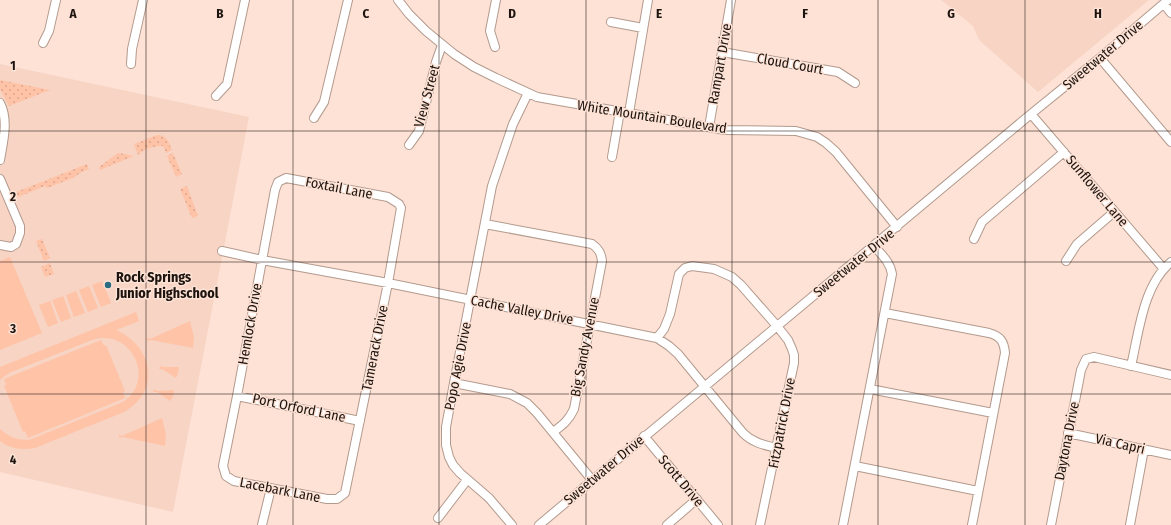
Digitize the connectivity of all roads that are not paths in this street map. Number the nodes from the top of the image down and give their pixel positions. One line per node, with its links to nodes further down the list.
1 (56, 0): 13 (street)
2 (142, 0): 18 (street)
3 (245, 0): 21 (street)
4 (348, 0): 26 (street)
5 (398, 0): 14 (street, White Mountain Boulevard)
6 (496, 0): 15 (street)
7 (648, 0): 12 (street)
8 (731, 0): 16 (street, Rampart Drive)
9 (1166, 2): 10 (street); 17 (street, Sweetwater Drive)
10 (1171, 12)
11 (611, 22): 12 (street)
12 (643, 28): 24 (street)
13 (43, 43)
14 (442, 45): 20 (street, White Mountain Boulevard); 29 (street, View Street)
15 (495, 47)
16 (722, 52): 19 (street, Cloud Court); 27 (street, Rampart Drive)
17 (1100, 58): 25 (street, Sweetwater Drive); 28 (street)
18 (131, 64)
19 (855, 83)
20 (528, 94): 23 (street, White Mountain Boulevard); 37 (street, Popo Agie Drive)
21 (216, 96)
22 (0, 103): 32 (street)
23 (620, 111): 24 (street, White Mountain Boulevard); 31 (street)
24 (629, 113): 27 (street, White Mountain Boulevard)
25 (1031, 114): 30 (street, Sunflower Lane); 38 (street, Sweetwater Drive)
26 (314, 118)
27 (709, 127): 38 (street, White Mountain Boulevard)
28 (1171, 142)
29 (409, 144)
30 (1064, 152): 36 (street, Sunflower Lane); 39 (street)
31 (612, 156)
32 (0, 160)
33 (0, 179): 40 (street)
34 (278, 182): 35 (street, Foxtail Lane); 43 (street, Hemlock Drive)
35 (399, 204): 47 (street, Tamerack Drive)
36 (1114, 212): 44 (street); 46 (street, Sunflower Lane)
37 (485, 224): 48 (street, Popo Agie Drive); 50 (street, Big Sandy Avenue)
38 (897, 227): 41 (street, Sweetwater Drive)
39 (974, 239)
40 (0, 245)
41 (874, 246): 49 (street); 51 (street, Sweetwater Drive)
42 (222, 251): 43 (street, Cache Valley Drive)
43 (262, 260): 47 (street, Cache Valley Drive); 58 (street, Hemlock Drive)
44 (1066, 261)
45 (1171, 262): 46 (street)
46 (1163, 268): 53 (street)
47 (388, 283): 48 (street, Cache Valley Drive); 60 (street, Tamerack Drive)
48 (470, 300): 50 (street, Cache Valley Drive); 55 (street, Popo Agie Drive)
49 (885, 313): 57 (street); 59 (street)
50 (589, 324): 52 (street, Cache Valley Drive); 61 (street, Big Sandy Avenue)
51 (777, 326): 52 (street, Fitzpatrick Drive); 56 (street, Sweetwater Drive); 64 (street, Fitzpatrick Drive)
52 (657, 338): 56 (street, Cache Valley Drive)
53 (1131, 366): 54 (street); 62 (street, Daytona Drive)
54 (1171, 375)
55 (454, 383): 61 (street); 69 (street, Popo Agie Drive)
56 (704, 387): 63 (street, Sweetwater Drive); 64 (street, Cache Valley Drive)
57 (870, 389): 59 (street); 68 (street)
58 (237, 396): 60 (street, Port Orford Lane); 67 (street, Hemlock Drive)
59 (993, 413): 72 (street)
60 (360, 421): 73 (street, Tamerack Drive)
61 (553, 432): 70 (street)
62 (1068, 432): 65 (street, Via Capri); 84 (street, Daytona Drive)
63 (644, 436): 70 (street, Sweetwater Drive); 74 (street, Scott Drive)
64 (777, 448): 81 (street, Fitzpatrick Drive)
65 (1144, 450): 66 (street, Via Capri); 85 (street)
66 (1171, 456)
67 (223, 466): 71 (street, Lacebark Lane)
68 (855, 466): 72 (street); 82 (street)
69 (467, 480): 75 (street); 77 (street, Popo Agie Drive)
70 (592, 480): 78 (street, Sweetwater Drive)
71 (271, 488): 73 (street, Lacebark Lane); 76 (street)
72 (978, 490): 83 (street)
73 (345, 493)
74 (697, 499): 79 (street); 80 (street, Scott Drive)
75 (438, 518)
76 (262, 525)
77 (512, 525)
78 (539, 525)
79 (667, 525)
80 (718, 525)
81 (760, 525)
82 (843, 525)
83 (972, 525)
84 (1051, 525)
85 (1130, 525)

